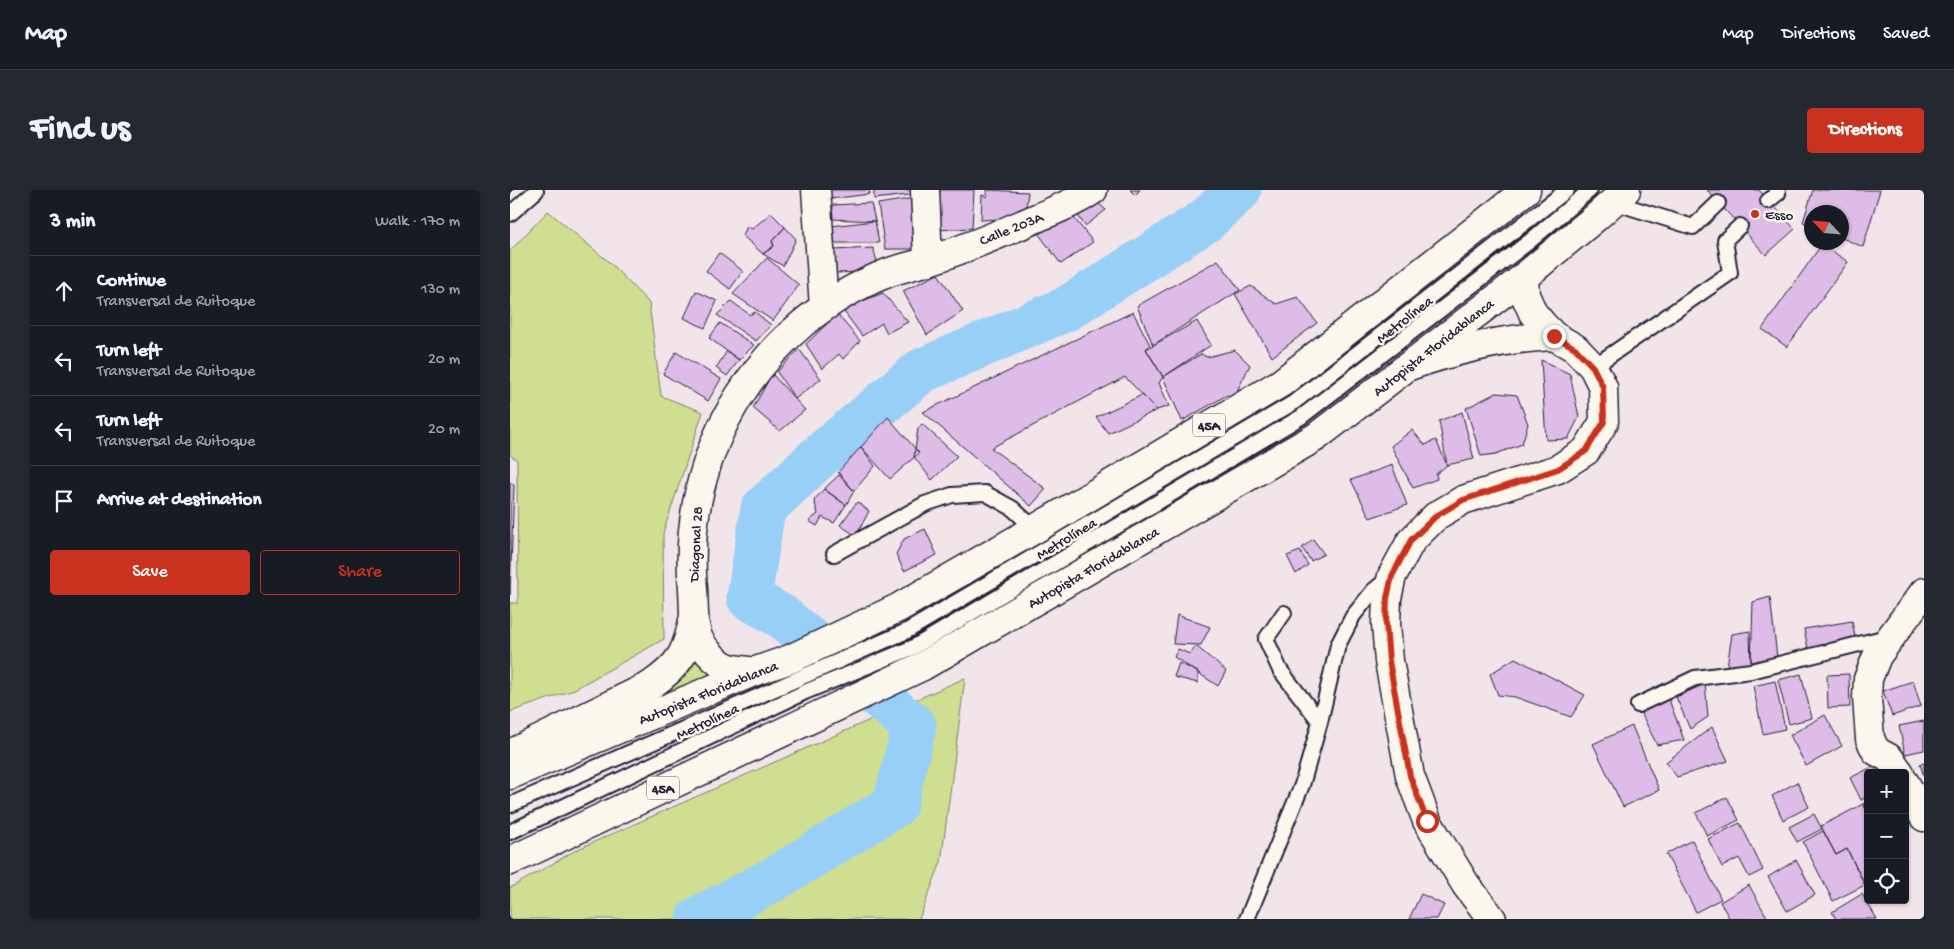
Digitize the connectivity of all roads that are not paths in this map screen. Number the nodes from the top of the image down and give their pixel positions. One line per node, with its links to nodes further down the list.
1 (816, 190): 13 (main road)
2 (925, 190): 11 (main road)
3 (1093, 190): 11 (main road, Calle 203A)
4 (1526, 190): 17 (main road, Autopista Floridablanca / 45A)
5 (1567, 190): 23 (lane, Metrolínea)
6 (536, 191): 9 (lane)
7 (1610, 194): 8 (lane); 12 (main road, Autopista Floridablanca / 45A); 25 (lane, Metrolínea)
8 (1718, 202)
9 (510, 214)
10 (1740, 226): 16 (lane)
11 (928, 261): 13 (main road, Diagonal 28)
12 (1524, 276): 14 (main road); 15 (main road, Autopista Floridablanca / 45A)
13 (824, 307): 21 (main road, Diagonal 28)
14 (1554, 336): 15 (main road); 16 (main road)
15 (1408, 366): 25 (main road, Autopista Floridablanca / 45A)
16 (1593, 367): 19 (main road)
17 (1035, 529): 18 (lane); 23 (main road, Autopista Floridablanca / 45A)
18 (834, 554)
19 (1392, 576): 30 (lane); 40 (main road)
20 (1924, 592): 24 (main road)
21 (695, 610): 27 (main road, Diagonal 28); 31 (main road, Diagonal 28)
22 (1284, 613): 30 (lane)
23 (903, 619): 26 (main road, Autopista Floridablanca / 45A)
24 (1890, 637): 29 (lane); 32 (main road)
25 (918, 656): 28 (main road, Autopista Floridablanca / 45A)
26 (794, 669): 27 (main road, Autopista Floridablanca / 45A); 35 (lane, Metrolínea)
27 (753, 672): 33 (main road, Autopista Floridablanca / 45A)
28 (810, 704): 37 (lane, Metrolínea); 38 (main road, Autopista Floridablanca / 45A)
29 (1638, 705)
30 (1320, 722): 39 (lane)
31 (510, 754)
32 (1897, 769)
33 (510, 775)
34 (1909, 789): 36 (main road)
35 (510, 805)
36 (1922, 809)
37 (510, 832)
38 (510, 861)
39 (1247, 919)
40 (1492, 919)

